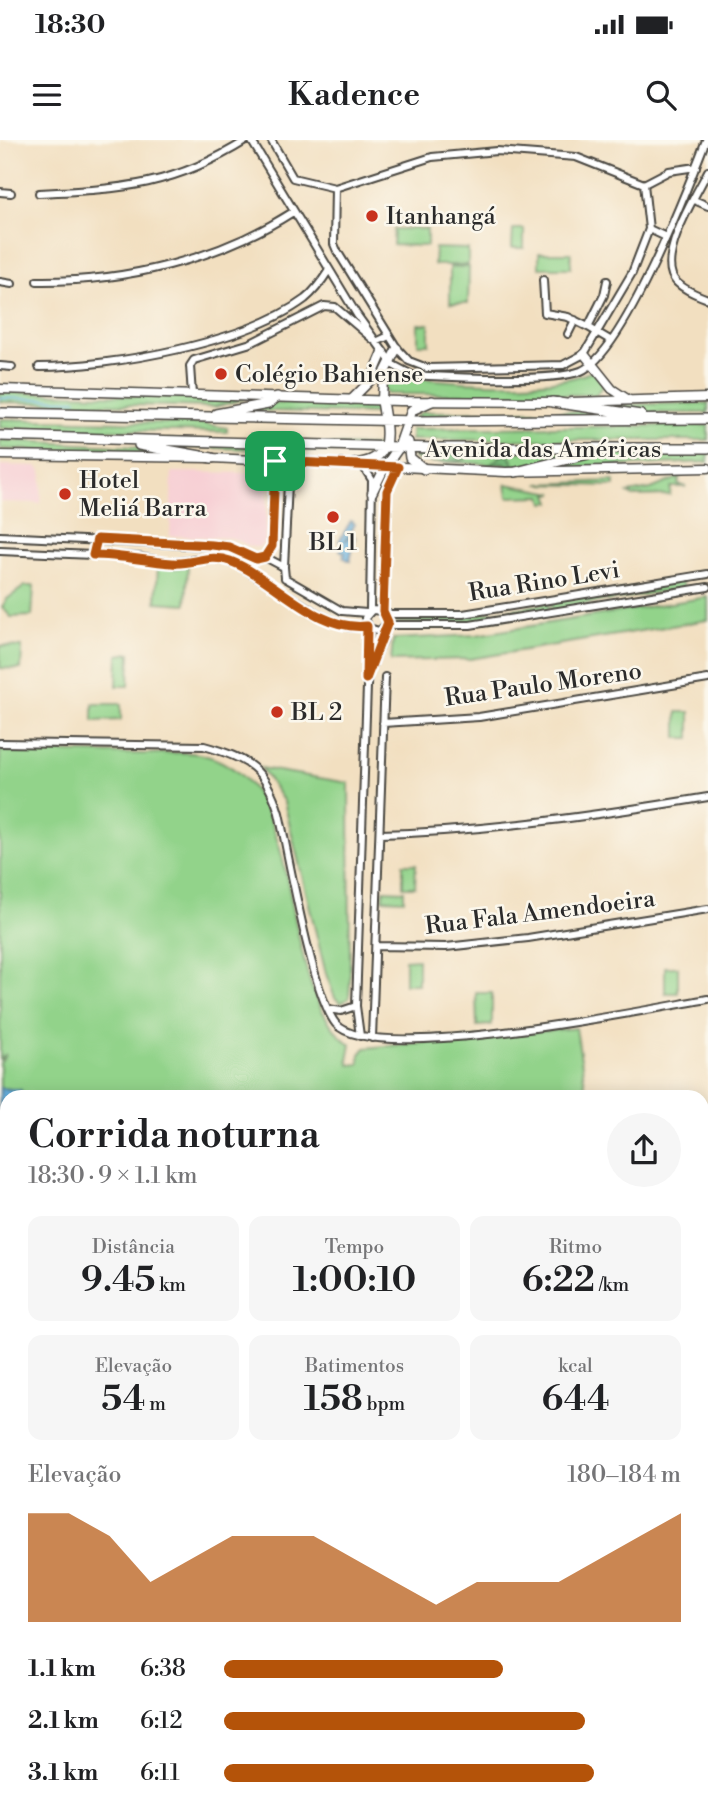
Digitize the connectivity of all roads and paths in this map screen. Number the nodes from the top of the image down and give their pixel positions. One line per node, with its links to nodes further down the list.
1 (249, 140): 9 (street); 12 (street)
2 (271, 140): 6 (street)
3 (706, 140): 4 (street)
4 (696, 167): 7 (street); 17 (street)
5 (708, 171): 13 (street)
6 (293, 178): 8 (street); 9 (street)
7 (644, 184): 8 (street); 16 (street)
8 (335, 188): 18 (street)
9 (279, 189): 15 (street)
10 (0, 192): 11 (street)
11 (11, 193)
12 (39, 193)
13 (694, 200): 14 (street); 26 (street)
14 (708, 206)
15 (293, 212): 19 (street); 22 (street)
16 (649, 229): 17 (street); 29 (street)
17 (666, 237): 32 (street)
18 (334, 244): 19 (street); 31 (street)
19 (316, 247): 20 (street)
20 (329, 270): 33 (street); 41 (street)
21 (543, 280): 27 (street)
22 (37, 281)
23 (607, 281): 28 (street)
24 (0, 282): 25 (street)
25 (12, 284)
26 (708, 299)
27 (575, 320): 28 (street); 30 (street)
28 (588, 327): 29 (street)
29 (599, 333): 32 (street); 36 (street)
30 (568, 334)
31 (389, 336): 33 (street); 34 (street)
32 (610, 340): 38 (street)
33 (376, 342): 35 (street); 44 (street)
34 (397, 348): 36 (street); 37 (main road)
35 (383, 352): 37 (street); 47 (main road)
36 (584, 354): 38 (main road)
37 (392, 364): 38 (street); 49 (main road)
38 (594, 364): 42 (main road)
39 (0, 366): 40 (street)
40 (12, 367)
41 (39, 367)
42 (607, 384): 48 (main road); 52 (main road)
43 (0, 390): 44 (main road, Avenida das Américas)
44 (192, 395): 45 (main road, Avenida das Américas)
45 (277, 397): 47 (main road, Avenida das Américas); 54 (highway)
46 (708, 398): 48 (main road, Avenida das Américas)
47 (351, 400): 49 (main road, Avenida das Américas)
48 (628, 400): 52 (main road, Avenida das Américas)
49 (382, 401): 50 (main road, Avenida das Américas); 57 (highway)
50 (432, 401): 51 (main road, Avenida das Américas); 58 (highway)
51 (552, 402): 52 (main road, Avenida das Américas); 55 (highway)
52 (600, 402)
53 (0, 413): 54 (highway, Avenida das Américas)
54 (188, 418): 57 (highway, Avenida das Américas)
55 (670, 419): 56 (highway, Avenida das Américas); 58 (highway, Avenida das Américas)
56 (708, 419)
57 (386, 421): 58 (highway, Avenida das Américas); 61 (highway)
58 (407, 425): 62 (highway)
59 (0, 436): 60 (highway, Avenida das Américas)
60 (120, 440): 61 (highway, Avenida das Américas); 66 (highway)
61 (385, 446): 62 (highway, Avenida das Américas); 69 (highway)
62 (404, 447): 64 (highway, Avenida das Américas); 70 (highway); 73 (highway)
63 (708, 448): 64 (highway, Avenida das Américas)
64 (608, 449): 74 (highway)
65 (0, 455): 66 (main road, Avenida das Américas)
66 (212, 458): 67 (main road, Avenida das Américas)
67 (275, 461): 68 (main road, Avenida das Américas); 84 (street)
68 (289, 462): 69 (main road, Avenida das Américas); 86 (street)
69 (359, 465): 70 (main road, Avenida das Américas); 75 (street)
70 (385, 467): 71 (main road, Avenida das Américas); 75 (main road)
71 (398, 467): 73 (main road, Avenida das Américas); 95 (street)
72 (708, 468): 74 (main road, Avenida das Américas)
73 (424, 469): 74 (main road, Avenida das Américas)
74 (516, 472)
75 (372, 493): 94 (street)
76 (0, 536): 77 (street)
77 (17, 537): 78 (street); 81 (street)
78 (75, 539): 79 (street); 82 (street)
79 (97, 539): 83 (street); 85 (street)
80 (0, 551): 81 (street, Rua Rino Levi)
81 (15, 551): 82 (street, Rua Rino Levi)
82 (75, 554): 83 (street, Rua Rino Levi)
83 (93, 555): 87 (street, Rua Rino Levi)
84 (265, 557): 85 (street); 86 (street)
85 (256, 559): 87 (street)
86 (285, 567): 89 (street)
87 (250, 572): 92 (street, Rua Rino Levi)
88 (708, 574): 90 (street, Rua Rino Levi)
89 (285, 578): 92 (street); 94 (street, Rua Rino Levi)
90 (684, 578): 93 (street); 95 (street, Rua Rino Levi)
91 (708, 587): 93 (street, Rua Rino Levi)
92 (278, 588): 96 (street, Rua Rino Levi)
93 (687, 590): 97 (street, Rua Rino Levi)
94 (369, 612): 95 (street, Rua Rino Levi); 96 (street)
95 (385, 612): 97 (street)
96 (368, 627): 97 (street, Rua Rino Levi); 99 (street)
97 (385, 627): 99 (street)
98 (385, 677): 101 (street)
99 (366, 679): 108 (street)
100 (708, 679): 101 (street, Rua Paulo Moreno)
101 (383, 723): 104 (street)
102 (0, 743): 109 (street)
103 (708, 797): 104 (street)
104 (380, 834): 106 (street)
105 (708, 909): 106 (street, Rua Fala Amendoeira)
106 (376, 946): 111 (street)
107 (708, 999): 111 (street)
108 (356, 1006): 109 (street); 110 (street)
109 (328, 1009): 110 (street)
110 (360, 1037): 111 (street)
111 (372, 1038)

